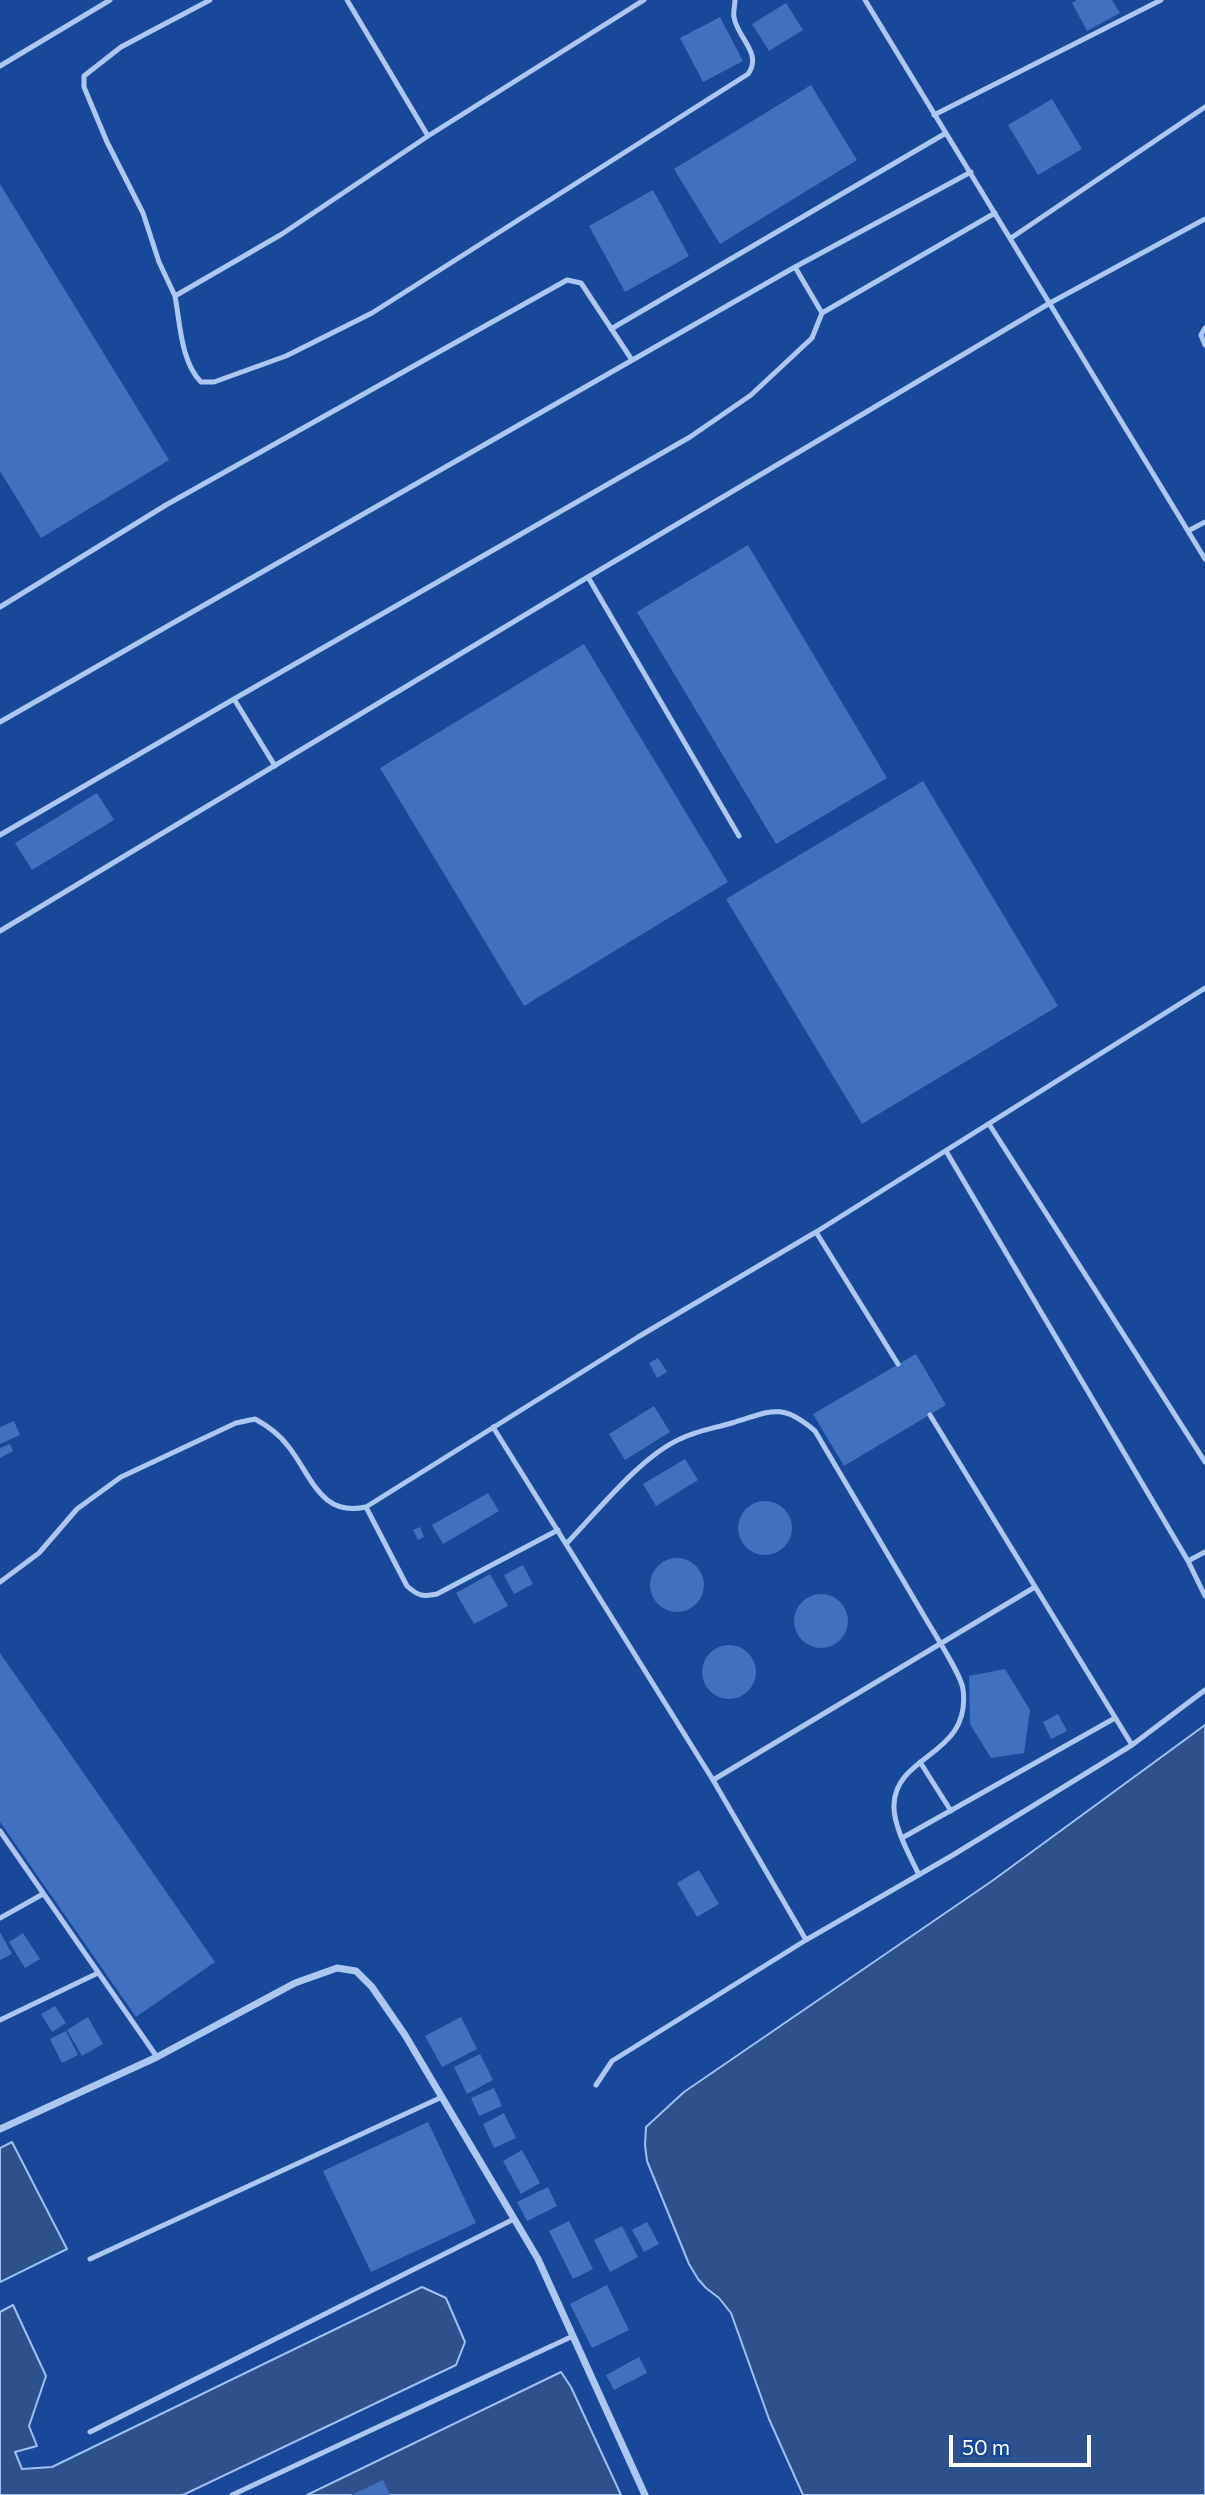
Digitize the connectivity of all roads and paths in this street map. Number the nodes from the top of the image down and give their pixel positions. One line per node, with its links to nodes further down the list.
1 (110, 0): 8 (lane)
2 (210, 0): 18 (lane)
3 (347, 0): 12 (lane)
4 (644, 0): 12 (lane)
5 (735, 0): 18 (lane)
6 (865, 0): 10 (lane)
7 (1161, 0): 10 (lane)
8 (0, 66)
9 (1205, 107): 16 (lane)
10 (934, 115): 11 (lane)
11 (946, 133): 13 (lane); 22 (lane)
12 (428, 136): 18 (lane)
13 (971, 173): 14 (lane); 17 (lane)
14 (995, 213): 16 (lane); 20 (lane)
15 (1205, 219): 19 (lane)
16 (1011, 238): 19 (lane)
17 (796, 267): 20 (lane); 24 (lane)
18 (175, 296)
19 (1050, 303): 26 (lane); 28 (lane)
20 (822, 313): 30 (lane)
21 (1205, 328): 23 (lane)
22 (611, 329): 24 (lane); 29 (lane)
23 (1205, 345)
24 (632, 360): 31 (lane)
25 (1205, 522): 26 (lane)
26 (1188, 531): 27 (lane)
27 (1205, 559)
28 (588, 577): 32 (lane); 34 (lane)
29 (0, 607)
30 (234, 699): 32 (lane); 33 (lane)
31 (0, 722)
32 (275, 766): 35 (lane)
33 (0, 835)
34 (739, 836)
35 (0, 931)
36 (1205, 988): 37 (lane)
37 (989, 1124): 38 (lane); 43 (lane)
38 (946, 1152): 39 (lane); 48 (lane)
39 (816, 1232): 40 (lane); 42 (lane)
40 (898, 1364)
41 (930, 1415): 50 (lane)
42 (494, 1427): 44 (lane); 45 (lane)
43 (1205, 1462)
44 (366, 1507): 45 (lane); 49 (lane)
45 (558, 1530): 46 (lane)
46 (566, 1544): 52 (lane); 57 (lane)
47 (1205, 1552): 48 (lane)
48 (1188, 1561): 51 (lane)
49 (0, 1582)
50 (1035, 1587): 52 (lane); 54 (lane)
51 (1205, 1596)
52 (941, 1644): 56 (lane); 57 (lane)
53 (1205, 1690): 55 (lane)
54 (1115, 1718): 55 (lane); 58 (lane)
55 (1132, 1745): 61 (lane)
56 (920, 1762): 58 (lane); 60 (lane)
57 (713, 1780): 64 (lane)
58 (951, 1811): 60 (lane)
59 (0, 1831): 62 (lane)
60 (902, 1838): 61 (lane)
61 (919, 1875): 64 (lane)
62 (43, 1894): 63 (lane); 65 (lane)
63 (0, 1918)
64 (806, 1940): 68 (lane)
65 (98, 1973): 66 (lane); 67 (lane)
66 (0, 2020)
67 (157, 2057): 69 (street); 70 (street)
68 (596, 2085)
69 (442, 2097): 71 (street); 72 (lane)
70 (0, 2129)
71 (514, 2219): 73 (street); 74 (lane)
72 (90, 2259)
73 (573, 2336): 75 (lane); 76 (street)
74 (90, 2432)
75 (232, 2495)
76 (645, 2495)

